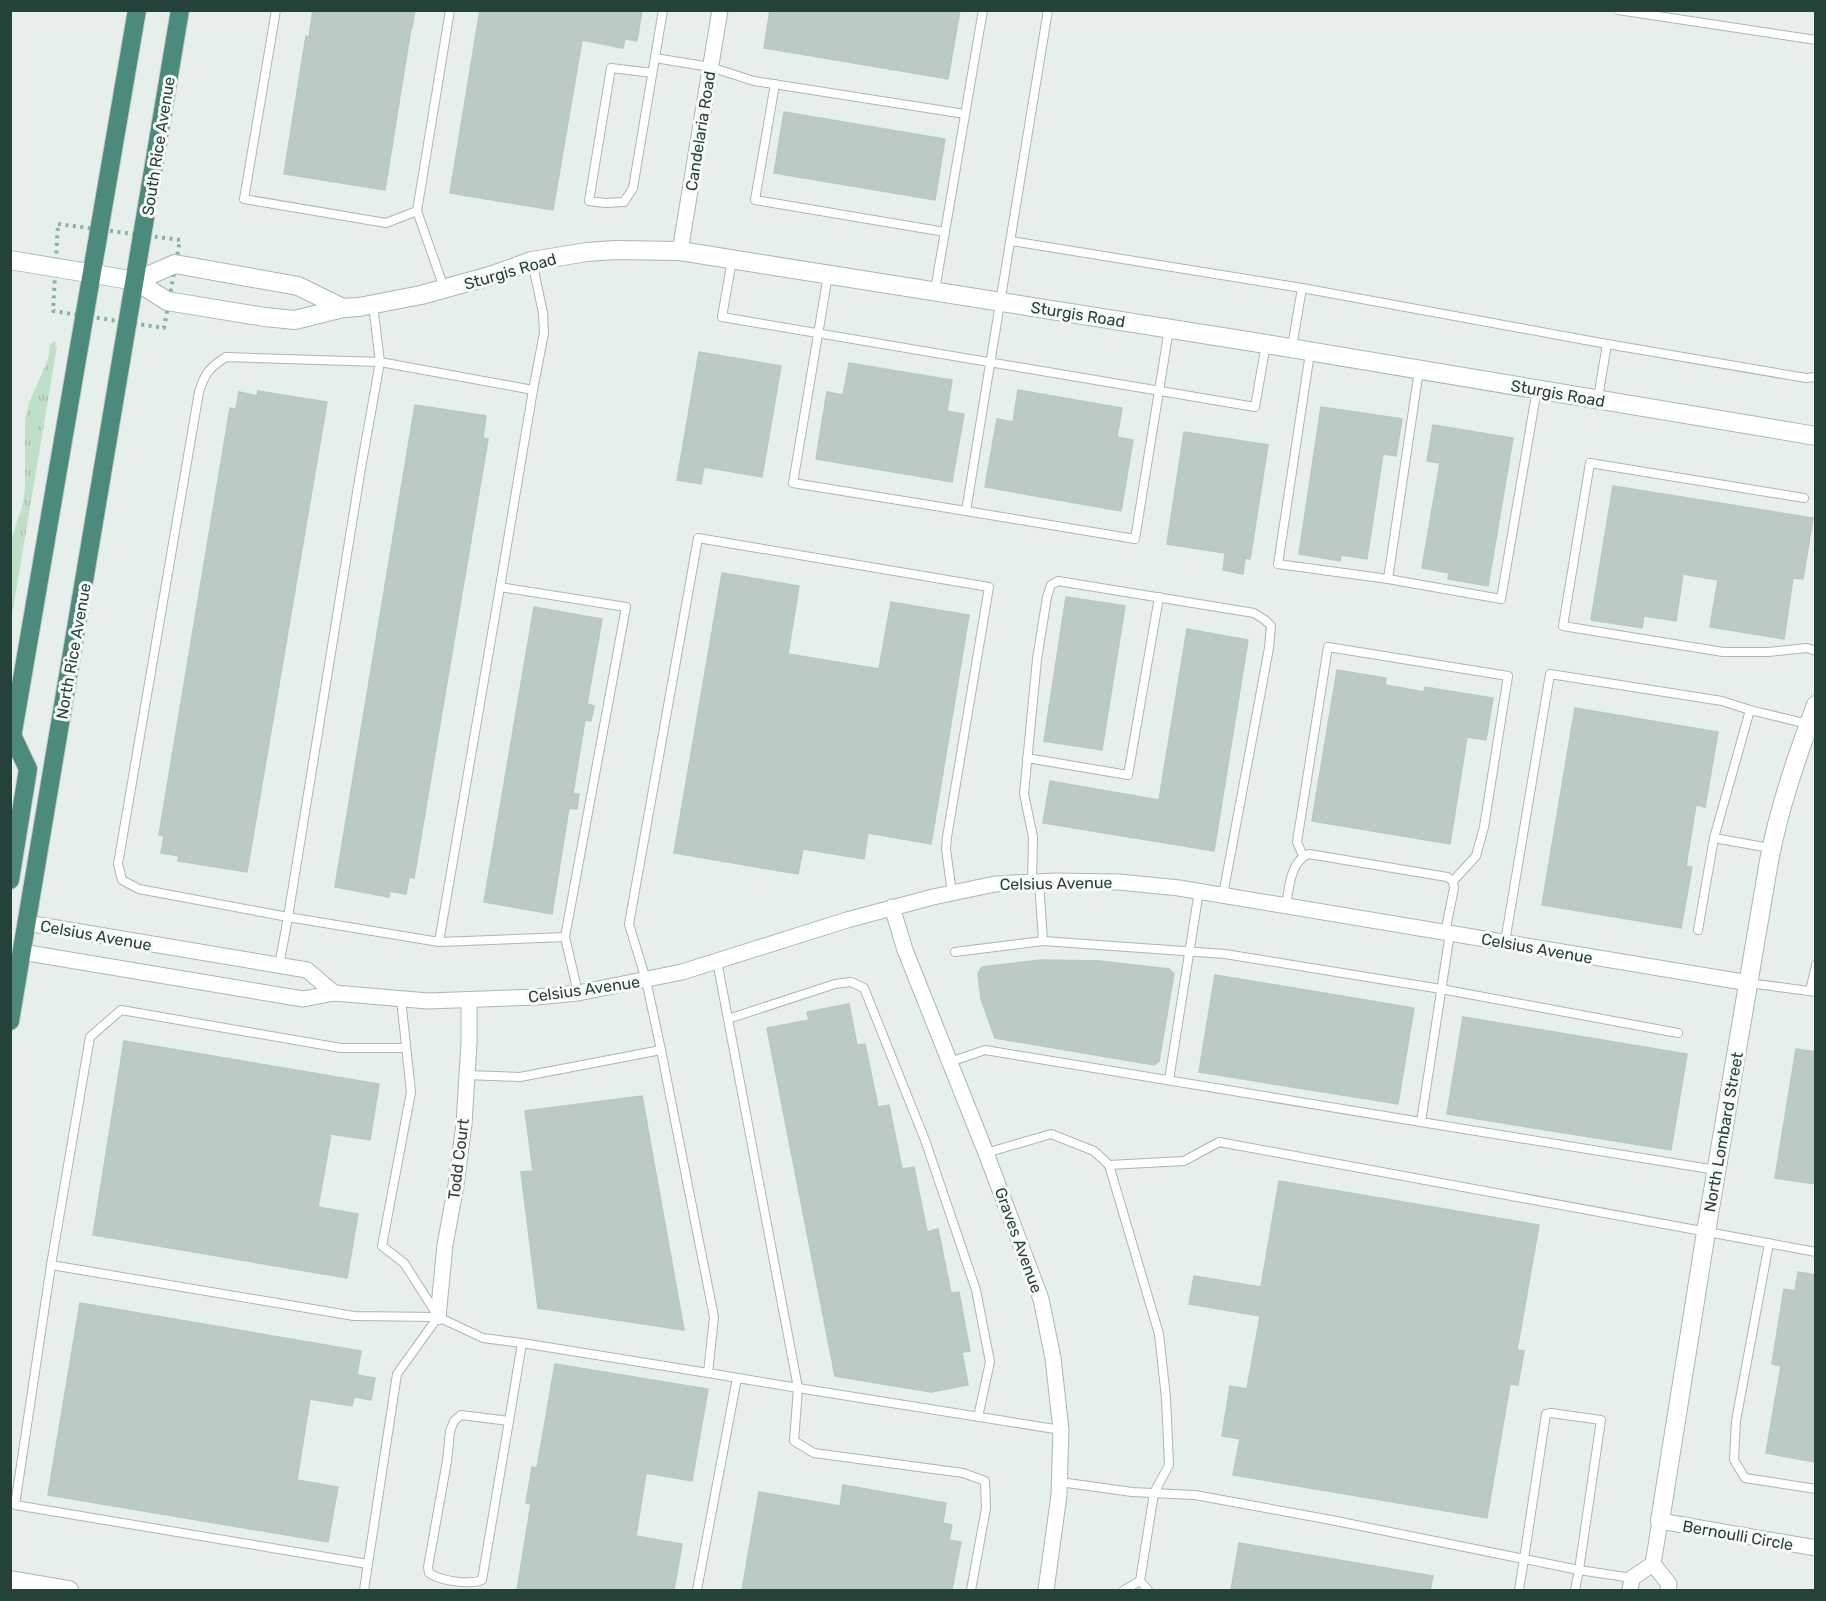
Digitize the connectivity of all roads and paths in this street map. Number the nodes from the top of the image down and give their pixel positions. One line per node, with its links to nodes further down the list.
1 (137, 10): 23 (highway)
2 (180, 10): 25 (highway, South Rice Avenue)
3 (276, 10): 16 (lane)
4 (450, 10): 16 (lane)
5 (663, 10): 11 (lane)
6 (720, 10): 12 (street, Candelaria Road)
7 (983, 10): 15 (lane)
8 (1048, 10): 18 (lane)
9 (1618, 10): 10 (lane)
10 (1815, 40)
11 (655, 58): 12 (lane); 13 (lane)
12 (710, 67): 14 (lane); 19 (street, Candelaria Road)
13 (652, 74): 13 (lane)
14 (775, 84): 15 (lane); 17 (lane)
15 (965, 114): 17 (lane)
16 (417, 211): 27 (lane)
17 (945, 232): 28 (lane)
18 (1011, 241): 26 (lane); 29 (lane)
19 (680, 251): 20 (street, Sturgis Road); 22 (street, Sturgis Road)
20 (732, 258): 24 (street, Sturgis Road); 33 (lane)
21 (10, 260): 23 (street, Sturgis Road)
22 (532, 261): 27 (street, Sturgis Road); 42 (lane)
23 (92, 275): 25 (street, Sturgis Road); 55 (highway)
24 (828, 275): 28 (street, Sturgis Road); 33 (lane)
25 (136, 281): 31 (street, Sturgis Road); 31 (street); 69 (highway, North Rice Avenue)
26 (1302, 288): 35 (lane); 36 (lane)
27 (445, 289): 30 (street, Sturgis Road)
28 (935, 292): 29 (street, Sturgis Road)
29 (999, 302): 32 (street, Sturgis Road); 38 (lane)
30 (373, 305): 31 (street, Sturgis Road); 37 (lane)
31 (344, 308)
32 (1169, 329): 34 (street, Sturgis Road); 43 (lane)
33 (819, 334): 38 (lane); 47 (lane)
34 (1266, 344): 36 (street, Sturgis Road); 43 (lane)
35 (1607, 344): 40 (lane); 44 (lane)
36 (1301, 350): 39 (street, Sturgis Road); 48 (lane)
37 (380, 362): 42 (lane); 68 (lane); 68 (lane)
38 (990, 362): 43 (lane); 47 (lane)
39 (1419, 370): 41 (street, Sturgis Road); 48 (lane)
40 (1815, 377)
41 (1537, 389): 44 (street, Sturgis Road); 48 (lane)
42 (534, 390): 49 (lane)
43 (1159, 391): 47 (lane)
44 (1598, 400): 45 (street, Sturgis Road)
45 (1815, 436)
46 (1804, 498): 51 (lane)
47 (966, 511)
48 (1388, 579)
49 (500, 587): 72 (lane); 74 (lane)
50 (1159, 597): 56 (lane); 56 (lane); 65 (lane)
51 (1815, 651)
52 (1815, 705): 54 (street, North Lombard Street)
53 (1750, 710): 54 (lane); 57 (lane); 75 (lane)
54 (1809, 724): 58 (street, North Lombard Street)
55 (11, 743): 60 (highway)
56 (1027, 758): 62 (lane)
57 (1714, 838): 58 (lane); 70 (lane)
58 (1771, 848): 83 (street, North Lombard Street)
59 (1303, 856): 61 (lane); 61 (lane); 66 (lane)
60 (10, 880)
61 (1453, 881): 71 (lane)
62 (1036, 882): 63 (street, Celsius Avenue); 64 (street, Celsius Avenue); 73 (lane)
63 (1199, 891): 65 (street, Celsius Avenue); 77 (lane)
64 (952, 893): 67 (street, Celsius Avenue); 82 (lane)
65 (1223, 895): 66 (street, Celsius Avenue)
66 (1286, 906): 71 (street, Celsius Avenue)
67 (892, 907): 79 (street, Celsius Avenue); 95 (street, Graves Avenue)
68 (288, 917): 74 (lane); 81 (lane)
69 (27, 923): 76 (highway, North Rice Avenue); 81 (street, Celsius Avenue)
70 (1698, 930)
71 (1448, 933): 75 (street, Celsius Avenue); 84 (lane)
72 (565, 937): 74 (lane); 87 (lane)
73 (1043, 941): 77 (lane); 78 (lane)
74 (439, 942)
75 (1506, 942): 83 (street, Celsius Avenue)
76 (16, 950): 86 (street, Celsius Avenue); 91 (highway, North Rice Avenue)
77 (1189, 951): 84 (lane); 97 (lane)
78 (955, 952)
79 (717, 961): 82 (street, Celsius Avenue); 90 (lane)
80 (1815, 965): 85 (lane)
81 (279, 966): 86 (street, Celsius Avenue)
82 (646, 980): 87 (street, Celsius Avenue); 94 (lane)
83 (1749, 983): 85 (lane); 101 (street, North Lombard Street)
84 (1442, 989): 92 (lane); 98 (lane)
85 (1813, 992)
86 (334, 993): 88 (street, Celsius Avenue)
87 (578, 993): 89 (street, Celsius Avenue)
88 (401, 999): 89 (street, Celsius Avenue); 93 (lane)
89 (469, 1000): 96 (street, Todd Court)
90 (728, 1019): 110 (lane); 111 (lane)
91 (10, 1021)
92 (1678, 1033)
93 (405, 1048): 105 (lane); 106 (lane)
94 (661, 1050): 96 (lane); 108 (lane)
95 (950, 1062): 97 (lane); 99 (street, Graves Avenue)
96 (467, 1075): 106 (street, Todd Court)
97 (1169, 1080): 98 (lane)
98 (1421, 1122): 101 (lane)
99 (986, 1153): 100 (lane); 113 (street, Graves Avenue)
100 (1109, 1165): 102 (lane); 116 (lane)
101 (1716, 1170): 102 (street, North Lombard Street)
102 (1706, 1232): 103 (lane); 117 (street, North Lombard Street)
103 (1769, 1243): 104 (lane); 115 (lane)
104 (1815, 1252)
105 (51, 1266): 106 (lane); 120 (lane)
106 (438, 1317): 107 (lane); 120 (lane)
107 (522, 1343): 108 (lane); 112 (lane)
108 (708, 1373): 109 (lane)
109 (737, 1378): 110 (lane); 128 (lane)
110 (798, 1388): 111 (lane); 129 (lane)
111 (978, 1417): 113 (lane)
112 (509, 1421): 112 (lane)
113 (1060, 1430): 114 (street, Graves Avenue)
114 (1060, 1482): 116 (lane); 130 (street, Graves Avenue)
115 (1815, 1489)
116 (1154, 1493): 119 (lane); 124 (lane)
117 (1660, 1521): 118 (street, Bernoulli Circle); 121 (street, North Lombard Street)
118 (1815, 1548)
119 (1524, 1559): 122 (lane); 122 (lane); 133 (lane)
120 (368, 1564): 127 (lane)
121 (1653, 1564): 125 (street); 135 (street)
122 (1579, 1570): 125 (lane); 134 (lane)
123 (10, 1580): 126 (street)
124 (1140, 1581): 131 (lane); 132 (lane)
125 (1631, 1584)
126 (69, 1590)
127 (364, 1590)
128 (697, 1590)
129 (971, 1590)
130 (1046, 1590)
131 (1124, 1590)
132 (1148, 1590)
133 (1519, 1590)
134 (1575, 1590)
135 (1668, 1590)

